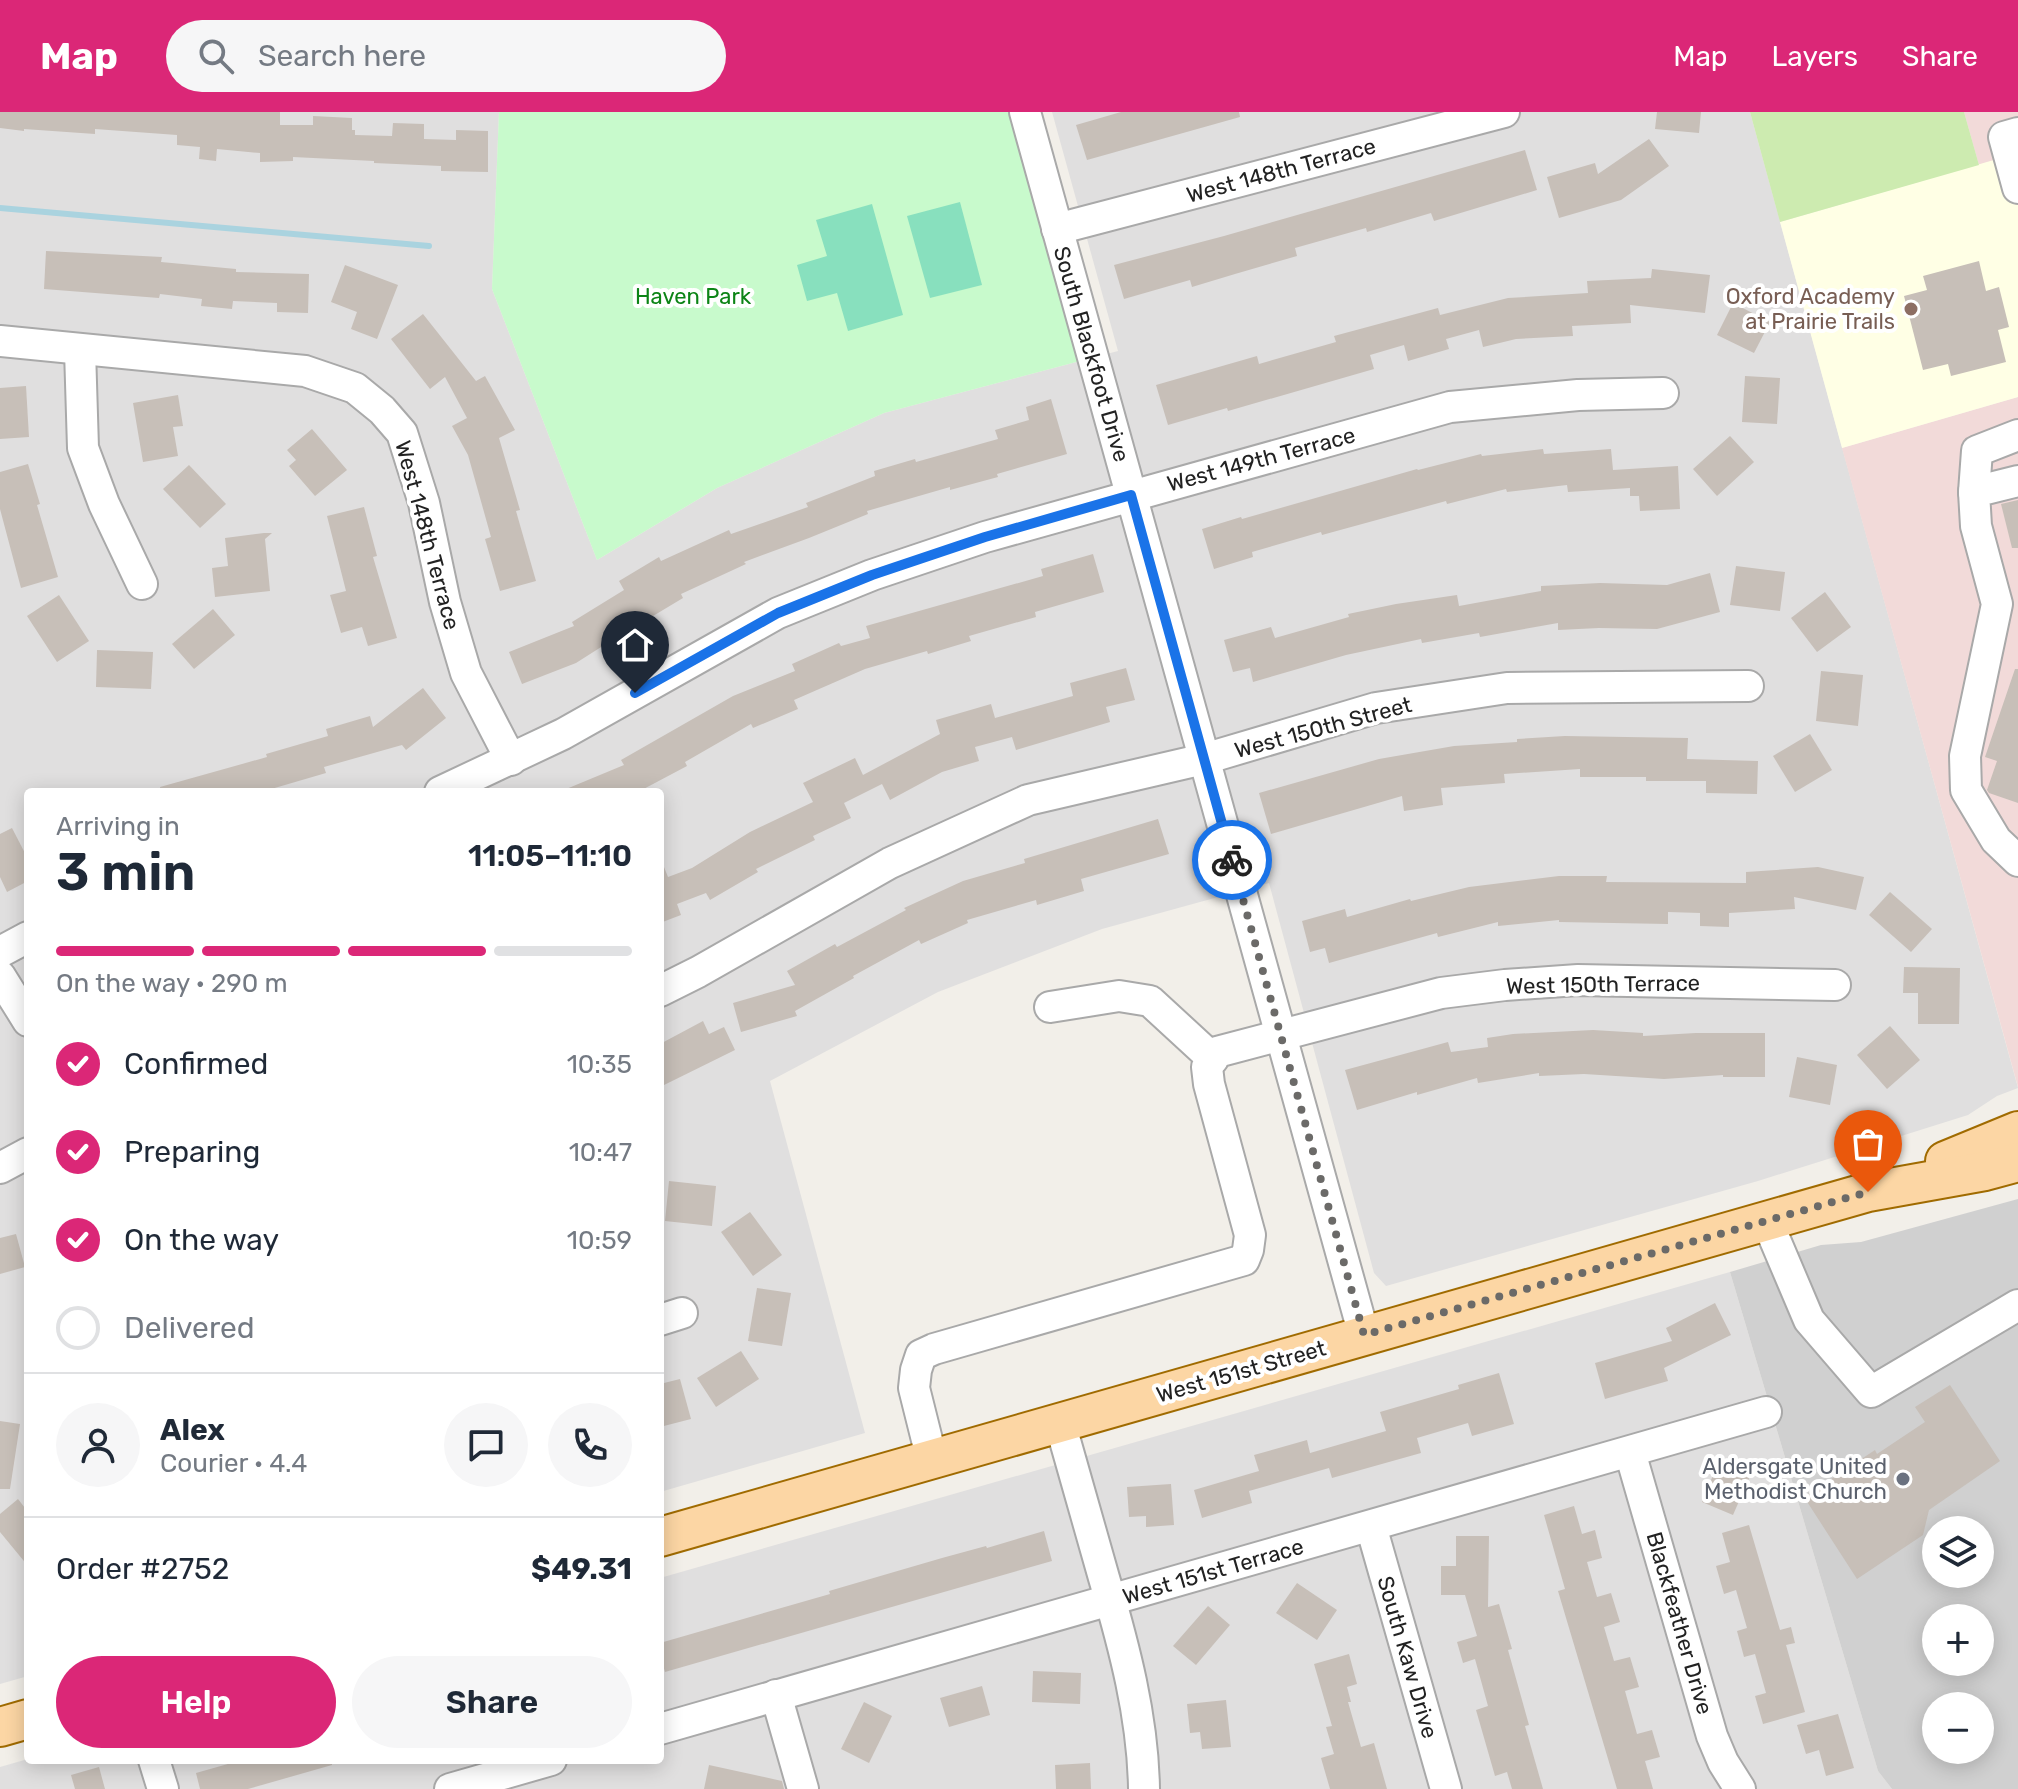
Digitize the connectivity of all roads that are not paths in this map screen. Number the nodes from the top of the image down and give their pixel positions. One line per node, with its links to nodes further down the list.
1 (1025, 112): 5 (street, South Blackfoot Drive)
2 (1504, 112): 5 (street, West 148th Terrace)
3 (2006, 127): 4 (street)
4 (2018, 188)
5 (1057, 229): 12 (street, South Blackfoot Drive)
6 (0, 341): 7 (street, West 148th Terrace)
7 (80, 350): 13 (street); 16 (street, West 148th Terrace)
8 (1663, 393): 12 (street, West 149th Terrace)
9 (2018, 435): 11 (street)
10 (2018, 481): 11 (street)
11 (1974, 492): 18 (street)
12 (1131, 495): 15 (street, South Blackfoot Drive); 16 (street, West 149th Terrace)
13 (142, 584)
14 (1748, 686): 15 (street, West 150th Street)
15 (1204, 759): 23 (street, West 150th Street); 26 (street, South Blackfoot Drive)
16 (511, 760): 17 (street, West 149th Terrace)
17 (449, 788)
18 (2018, 861)
19 (24, 939): 20 (street)
20 (0, 952)
21 (0, 976): 25 (street)
22 (1835, 985): 26 (street, West 150th Terrace)
23 (664, 989)
24 (1050, 1007): 27 (street)
25 (24, 1015)
26 (1281, 1037): 27 (street, West 150th Terrace); 37 (street, South Blackfoot Drive)
27 (1213, 1059): 41 (street)
28 (2018, 1131): 34 (main road, West 151st Street)
29 (2018, 1154): 33 (main road)
30 (24, 1155): 32 (street)
31 (2018, 1162): 33 (main road, West 151st Street)
32 (0, 1168)
33 (1954, 1177): 34 (main road, West 151st Street)
34 (1868, 1192): 35 (main road, West 151st Street)
35 (1767, 1221): 36 (street); 37 (main road, West 151st Street)
36 (2018, 1305)
37 (1364, 1335): 39 (main road, West 151st Street)
38 (1766, 1412): 40 (street, West 151st Terrace)
39 (1060, 1423): 41 (main road, West 151st Street); 44 (street)
40 (1630, 1452): 42 (street, West 151st Terrace); 56 (street, Blackfeather Drive)
41 (932, 1460): 43 (main road, West 151st Street)
42 (1371, 1526): 44 (street, West 151st Terrace); 55 (street, South Kaw Drive)
43 (664, 1536)
44 (1111, 1600): 45 (street, West 151st Terrace); 54 (street)
45 (776, 1695): 48 (street, West 151st Terrace); 53 (street)
46 (24, 1720): 47 (main road)
47 (0, 1727)
48 (664, 1728)
49 (155, 1764): 51 (street)
50 (537, 1764): 52 (street)
51 (163, 1789)
52 (450, 1789)
53 (803, 1789)
54 (1144, 1789)
55 (1446, 1789)
56 (1740, 1789)

